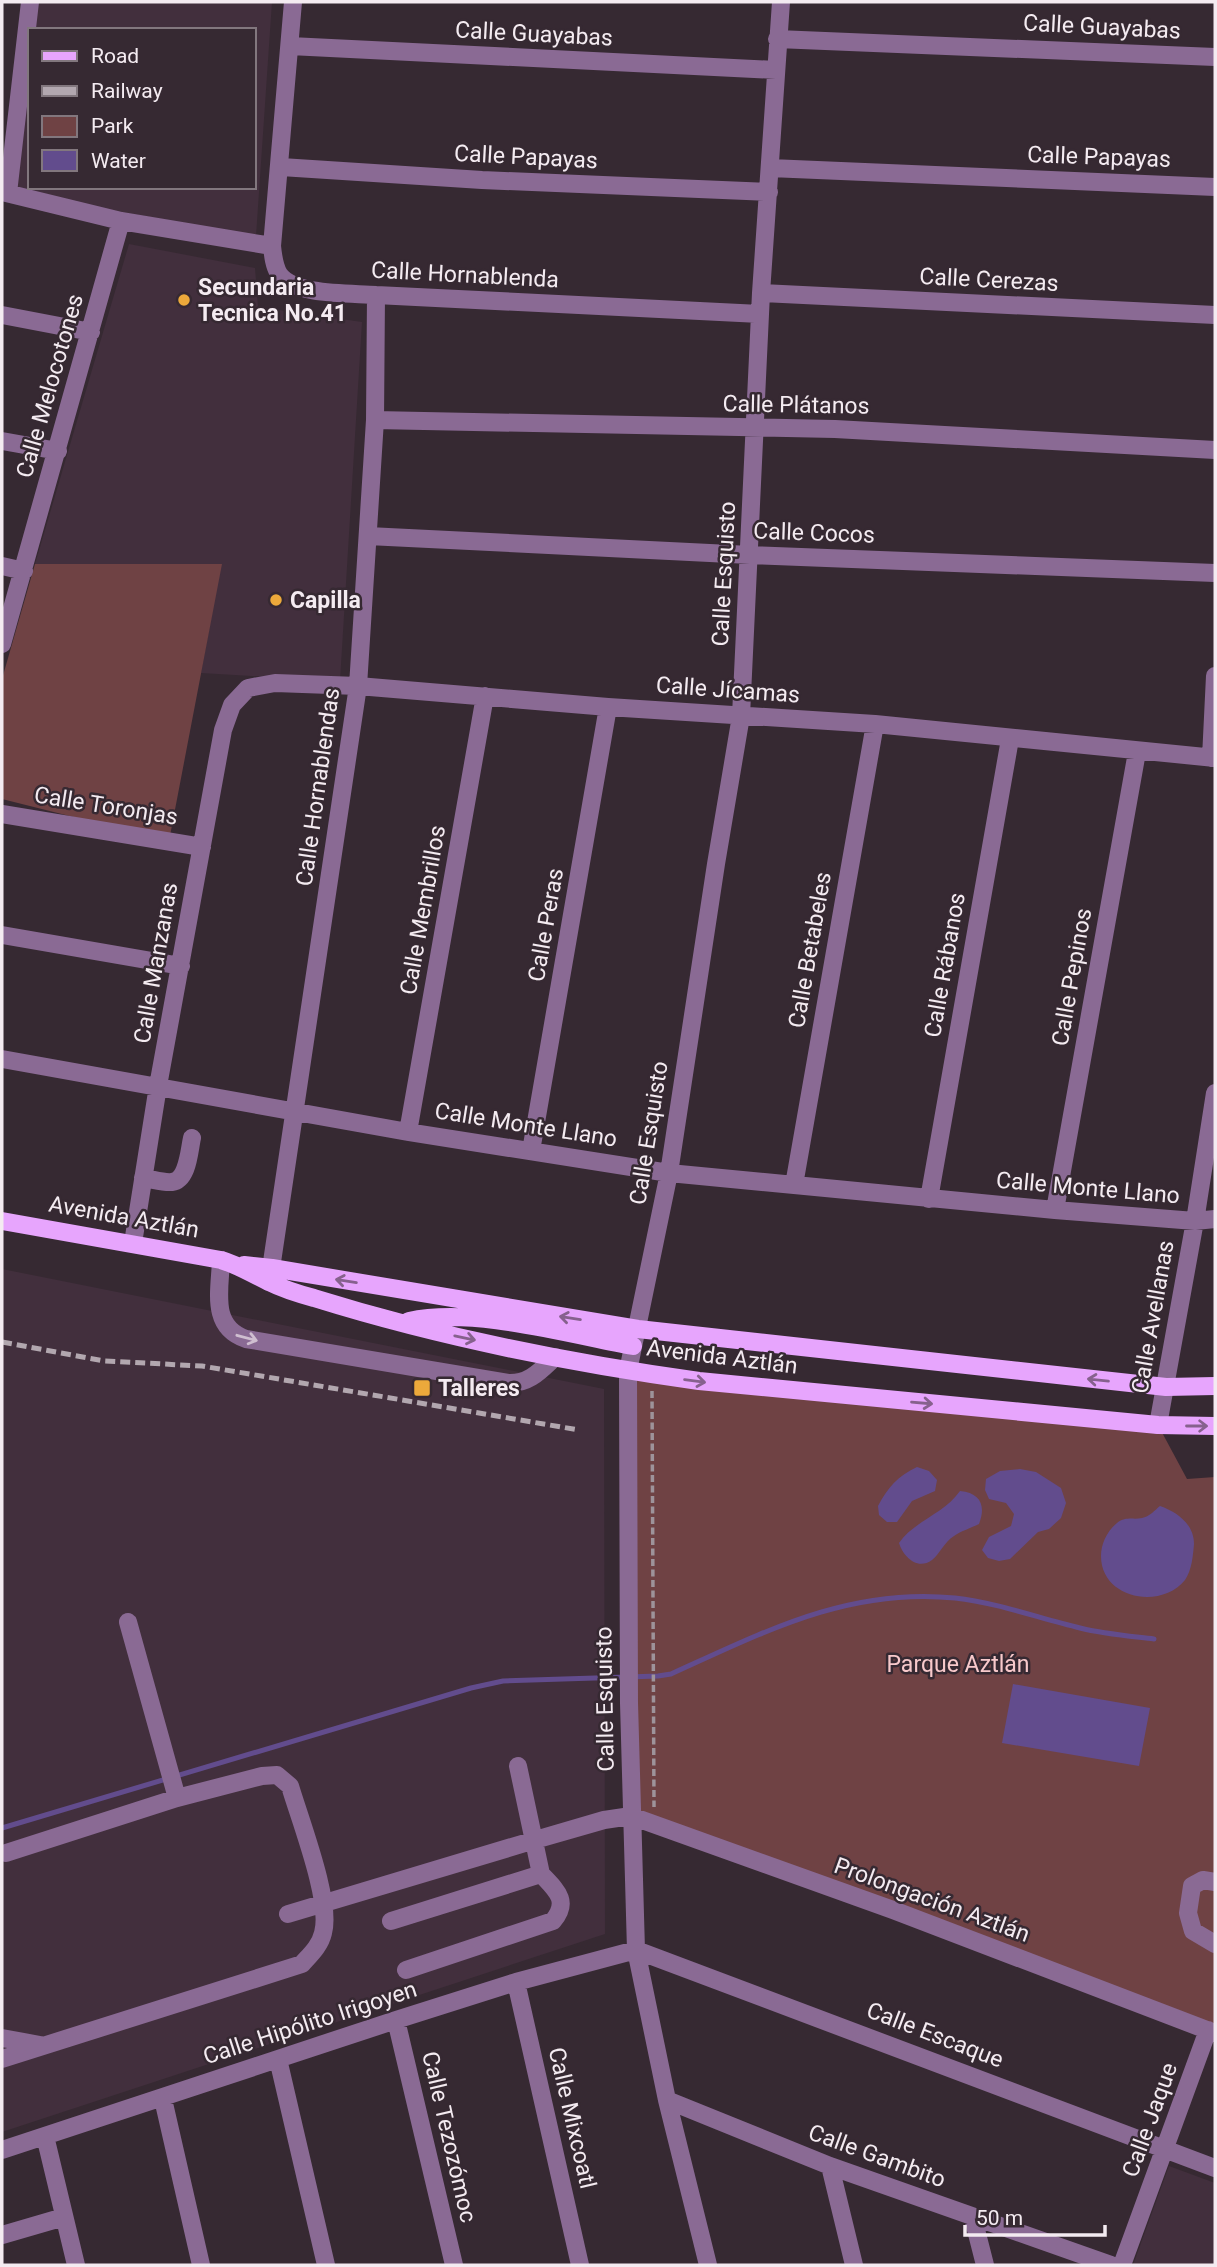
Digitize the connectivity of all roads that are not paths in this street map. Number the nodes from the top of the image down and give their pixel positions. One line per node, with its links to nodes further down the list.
1 (30, 2): 11 (street)
2 (293, 2): 5 (street, Calle Hornablenda)
3 (781, 2): 4 (street, Calle Esquisto)
4 (777, 39): 6 (street, Calle Guayabas); 7 (street, Calle Esquisto)
5 (290, 46): 7 (street, Calle Guayabas); 8 (street, Calle Hornablenda)
6 (1215, 57)
7 (776, 69): 9 (street, Calle Esquisto)
8 (281, 167): 12 (street, Calle Papayas); 14 (street, Calle Hornablenda)
9 (770, 168): 10 (street, Calle Papayas); 12 (street, Calle Esquisto)
10 (1215, 187)
11 (5, 192): 13 (street)
12 (769, 192): 15 (street, Calle Esquisto)
13 (121, 221): 14 (street); 20 (street, Calle Melocotones)
14 (272, 246): 16 (street, Calle Hornablenda)
15 (761, 293): 17 (street, Calle Esquisto); 19 (street, Calle Cerezas)
16 (376, 295): 17 (street, Calle Hornablenda); 21 (street, Calle Hornablendas)
17 (760, 314): 22 (street, Calle Esquisto)
18 (2, 315): 20 (street)
19 (1215, 315)
20 (92, 332): 25 (street, Calle Melocotones)
21 (375, 420): 22 (street, Calle Plátanos); 26 (street, Calle Hornablendas)
22 (755, 428): 24 (street, Calle Plátanos); 27 (street, Calle Esquisto)
23 (2, 441): 25 (street)
24 (1215, 450)
25 (58, 451): 29 (street, Calle Melocotones)
26 (368, 536): 27 (street, Calle Cocos); 33 (street, Calle Hornablendas)
27 (750, 555): 30 (street, Calle Cocos); 37 (street, Calle Esquisto)
28 (2, 566): 29 (street)
29 (24, 571): 31 (street, Calle Melocotones)
30 (1215, 573)
31 (2, 644)
32 (1215, 676): 41 (street)
33 (358, 686): 34 (street, Calle Jícamas); 35 (street, Calle Jícamas); 49 (street, Calle Hornablendas)
34 (240, 696): 43 (street, Calle Manzanas)
35 (485, 696): 36 (street, Calle Jícamas); 50 (street, Calle Membrillos)
36 (608, 706): 37 (street, Calle Jícamas); 52 (street, Calle Peras)
37 (741, 716): 38 (street, Calle Jícamas); 53 (street, Calle Esquisto)
38 (875, 724): 39 (street, Calle Jícamas); 55 (street, Calle Betabeles)
39 (1010, 739): 40 (street, Calle Jícamas); 56 (street, Calle Rábanos)
40 (1137, 752): 41 (street, Calle Jícamas); 57 (street, Calle Pepinos)
41 (1213, 758)
42 (2, 814): 43 (street, Calle Toronjas)
43 (202, 846): 45 (street, Calle Manzanas)
44 (2, 935): 45 (street)
45 (181, 966): 47 (street, Calle Manzanas)
46 (2, 1059): 47 (street, Calle Monte Llano)
47 (158, 1086): 49 (street, Calle Monte Llano); 54 (street, Calle Manzanas)
48 (1215, 1093): 60 (street, Calle Avellanas)
49 (294, 1112): 50 (street, Calle Monte Llano); 63 (street, Calle Hornablendas)
50 (408, 1132): 52 (street, Calle Monte Llano)
51 (192, 1138): 54 (street)
52 (531, 1151): 53 (street, Calle Monte Llano)
53 (669, 1173): 55 (street, Calle Monte Llano); 65 (street, Calle Esquisto)
54 (143, 1178): 61 (street, Calle Manzanas)
55 (794, 1185): 56 (street, Calle Monte Llano)
56 (929, 1199): 57 (street, Calle Monte Llano)
57 (1055, 1210): 60 (street, Calle Monte Llano)
58 (1215, 1219): 60 (street, Calle Monte Llano)
59 (2, 1221): 61 (main road, Avenida Aztlán)
60 (1195, 1221): 69 (street, Calle Avellanas)
61 (133, 1243): 62 (main road, Avenida Aztlán)
62 (229, 1262): 63 (main road, Avenida Aztlán); 66 (street, one-way to 66)
63 (271, 1275): 64 (main road, Avenida Aztlán); 65 (main road, Avenida Aztlán, one-way to 63)
64 (399, 1324): 65 (main road); 66 (main road, Avenida Aztlán, one-way to 66)
65 (636, 1338): 67 (street, Calle Esquisto); 69 (main road, Avenida Aztlán, one-way to 65)
66 (555, 1357): 67 (main road, Avenida Aztlán)
67 (628, 1371): 70 (main road, Avenida Aztlán, one-way to 70); 75 (street, Calle Esquisto)
68 (1215, 1386): 69 (main road, Avenida Aztlán)
69 (1166, 1387): 70 (street, Calle Avellanas)
70 (1158, 1426): 71 (main road, Avenida Aztlán, one-way to 71)
71 (1215, 1426)
72 (128, 1622): 74 (street)
73 (518, 1766): 76 (street)
74 (173, 1784): 77 (street); 80 (street)
75 (631, 1816): 76 (street); 84 (street, Calle Esquisto); 88 (street, Prolongación Aztlán)
76 (535, 1840): 78 (street); 80 (street)
77 (6, 1853)
78 (541, 1874): 82 (street); 85 (street)
79 (1215, 1882): 83 (street)
80 (325, 1902): 81 (street); 90 (street)
81 (288, 1914)
82 (391, 1921)
83 (1215, 1944)
84 (636, 1950): 86 (street, Calle Hipólito Irigoyen); 94 (street, Calle Esquisto); 96 (street, Calle Escaque)
85 (407, 1970)
86 (516, 1982): 87 (street, Calle Hipólito Irigoyen); 107 (street, Calle Mixcoatl)
87 (396, 2020): 92 (street, Calle Hipólito Irigoyen); 106 (street, Calle Tezozómoc)
88 (1212, 2032): 96 (street, Calle Jaque)
89 (2, 2038): 90 (street)
90 (44, 2045): 91 (street)
91 (2, 2059)
92 (278, 2059): 93 (street, Calle Hipólito Irigoyen); 105 (street)
93 (163, 2099): 95 (street, Calle Hipólito Irigoyen); 104 (street)
94 (667, 2100): 98 (street, Calle Gambito); 108 (street, Calle Esquisto)
95 (45, 2136): 97 (street, Calle Hipólito Irigoyen); 100 (street)
96 (1166, 2148): 99 (street, Calle Escaque); 112 (street, Calle Jaque)
97 (2, 2150)
98 (830, 2166): 101 (street, Calle Gambito); 109 (street)
99 (1215, 2168)
100 (64, 2217): 102 (street); 103 (street)
101 (973, 2218): 110 (street); 111 (street, Calle Gambito)
102 (2, 2235)
103 (76, 2265)
104 (201, 2265)
105 (326, 2265)
106 (454, 2265)
107 (580, 2265)
108 (708, 2265)
109 (854, 2265)
110 (985, 2265)
111 (1111, 2265)
112 (1122, 2265)

